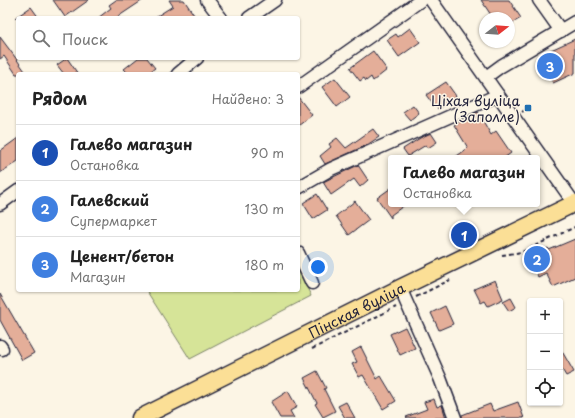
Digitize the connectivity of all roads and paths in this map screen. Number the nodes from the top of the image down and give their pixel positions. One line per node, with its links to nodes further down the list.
1 (207, 0): 6 (street)
2 (275, 0): 7 (street)
3 (421, 0): 13 (street)
4 (431, 0): 12 (street)
5 (539, 0): 9 (street)
6 (219, 16)
7 (252, 16)
8 (575, 22): 9 (street)
9 (561, 31): 12 (street)
10 (195, 60): 11 (street)
11 (180, 72)
12 (486, 77): 14 (street)
13 (300, 86)
14 (498, 95): 15 (street); 17 (street)
15 (300, 187)
16 (16, 192): 18 (street)
17 (574, 203): 24 (main road, Пінская вуліца)
18 (0, 204)
19 (575, 227): 20 (path)
20 (500, 255)
21 (300, 257): 23 (street)
22 (453, 279): 25 (path)
23 (312, 283)
24 (400, 288): 25 (street); 27 (main road, Пінская вуліца)
25 (406, 303): 26 (path); 28 (street)
26 (309, 350)
27 (140, 418)
28 (455, 418)

